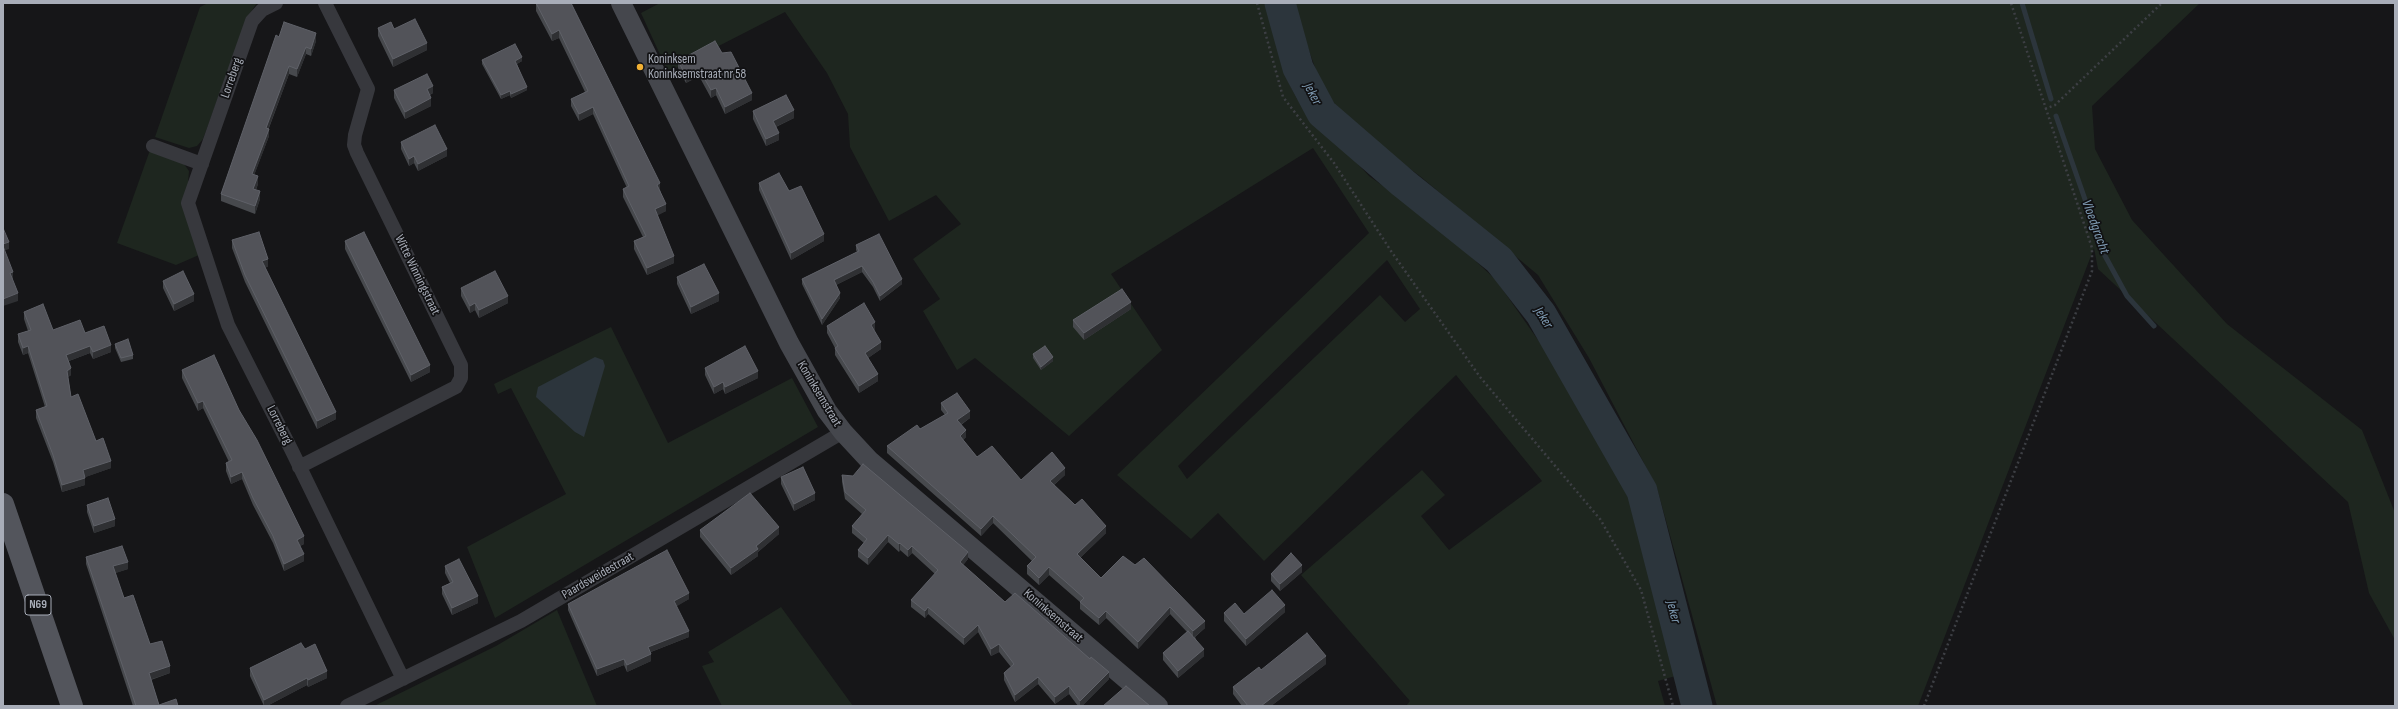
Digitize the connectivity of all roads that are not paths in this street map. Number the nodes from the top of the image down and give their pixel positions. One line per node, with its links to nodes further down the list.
1 (276, 3): 5 (street, Lorreberg)
2 (325, 3): 7 (street, Witte Winningstraat)
3 (621, 3): 6 (street, Koninksemstraat)
4 (153, 146): 5 (street)
5 (202, 164): 7 (street, Lorreberg)
6 (842, 432): 9 (street, Paardsweidestraat); 12 (street, Koninksemstraat)
7 (300, 467): 9 (street, Lorreberg)
8 (3, 504): 10 (main road, N69)
9 (403, 679): 11 (street, Paardsweidestraat)
10 (72, 706)
11 (347, 706)
12 (1158, 706)

